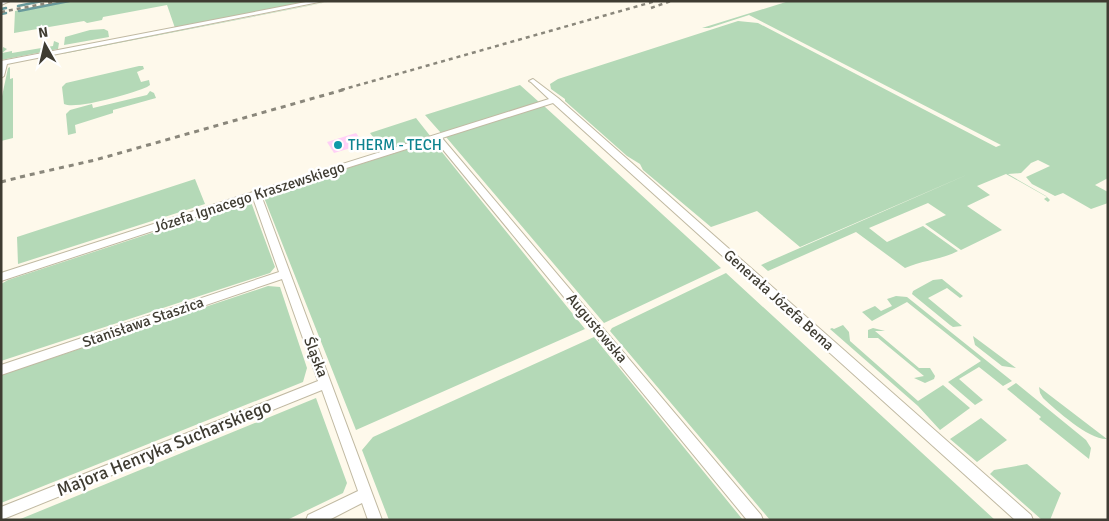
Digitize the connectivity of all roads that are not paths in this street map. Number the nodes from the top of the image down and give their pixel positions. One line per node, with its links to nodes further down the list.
1 (7, 1): 3 (street)
2 (320, 1): 4 (street)
3 (1, 3)
4 (3, 63): 5 (street)
5 (1, 76)
6 (533, 81): 7 (street, Generała Józefa Bema)
7 (555, 100): 8 (street, Józefa Ignacego Kraszewskiego); 19 (street, Generała Józefa Bema)
8 (437, 137): 9 (street, Józefa Ignacego Kraszewskiego); 18 (street, Augustowska)
9 (256, 194): 10 (street, Śląska); 11 (street, Józefa Ignacego Kraszewskiego)
10 (285, 274): 12 (street, Stanisława Staszica); 13 (street, Śląska)
11 (1, 277)
12 (1, 370)
13 (326, 383): 14 (street, Śląska); 15 (street, Majora Henryka Sucharskiego)
14 (366, 494): 16 (street); 17 (street, Śląska)
15 (1, 514)
16 (313, 520)
17 (375, 520)
18 (756, 520)
19 (1026, 520)

